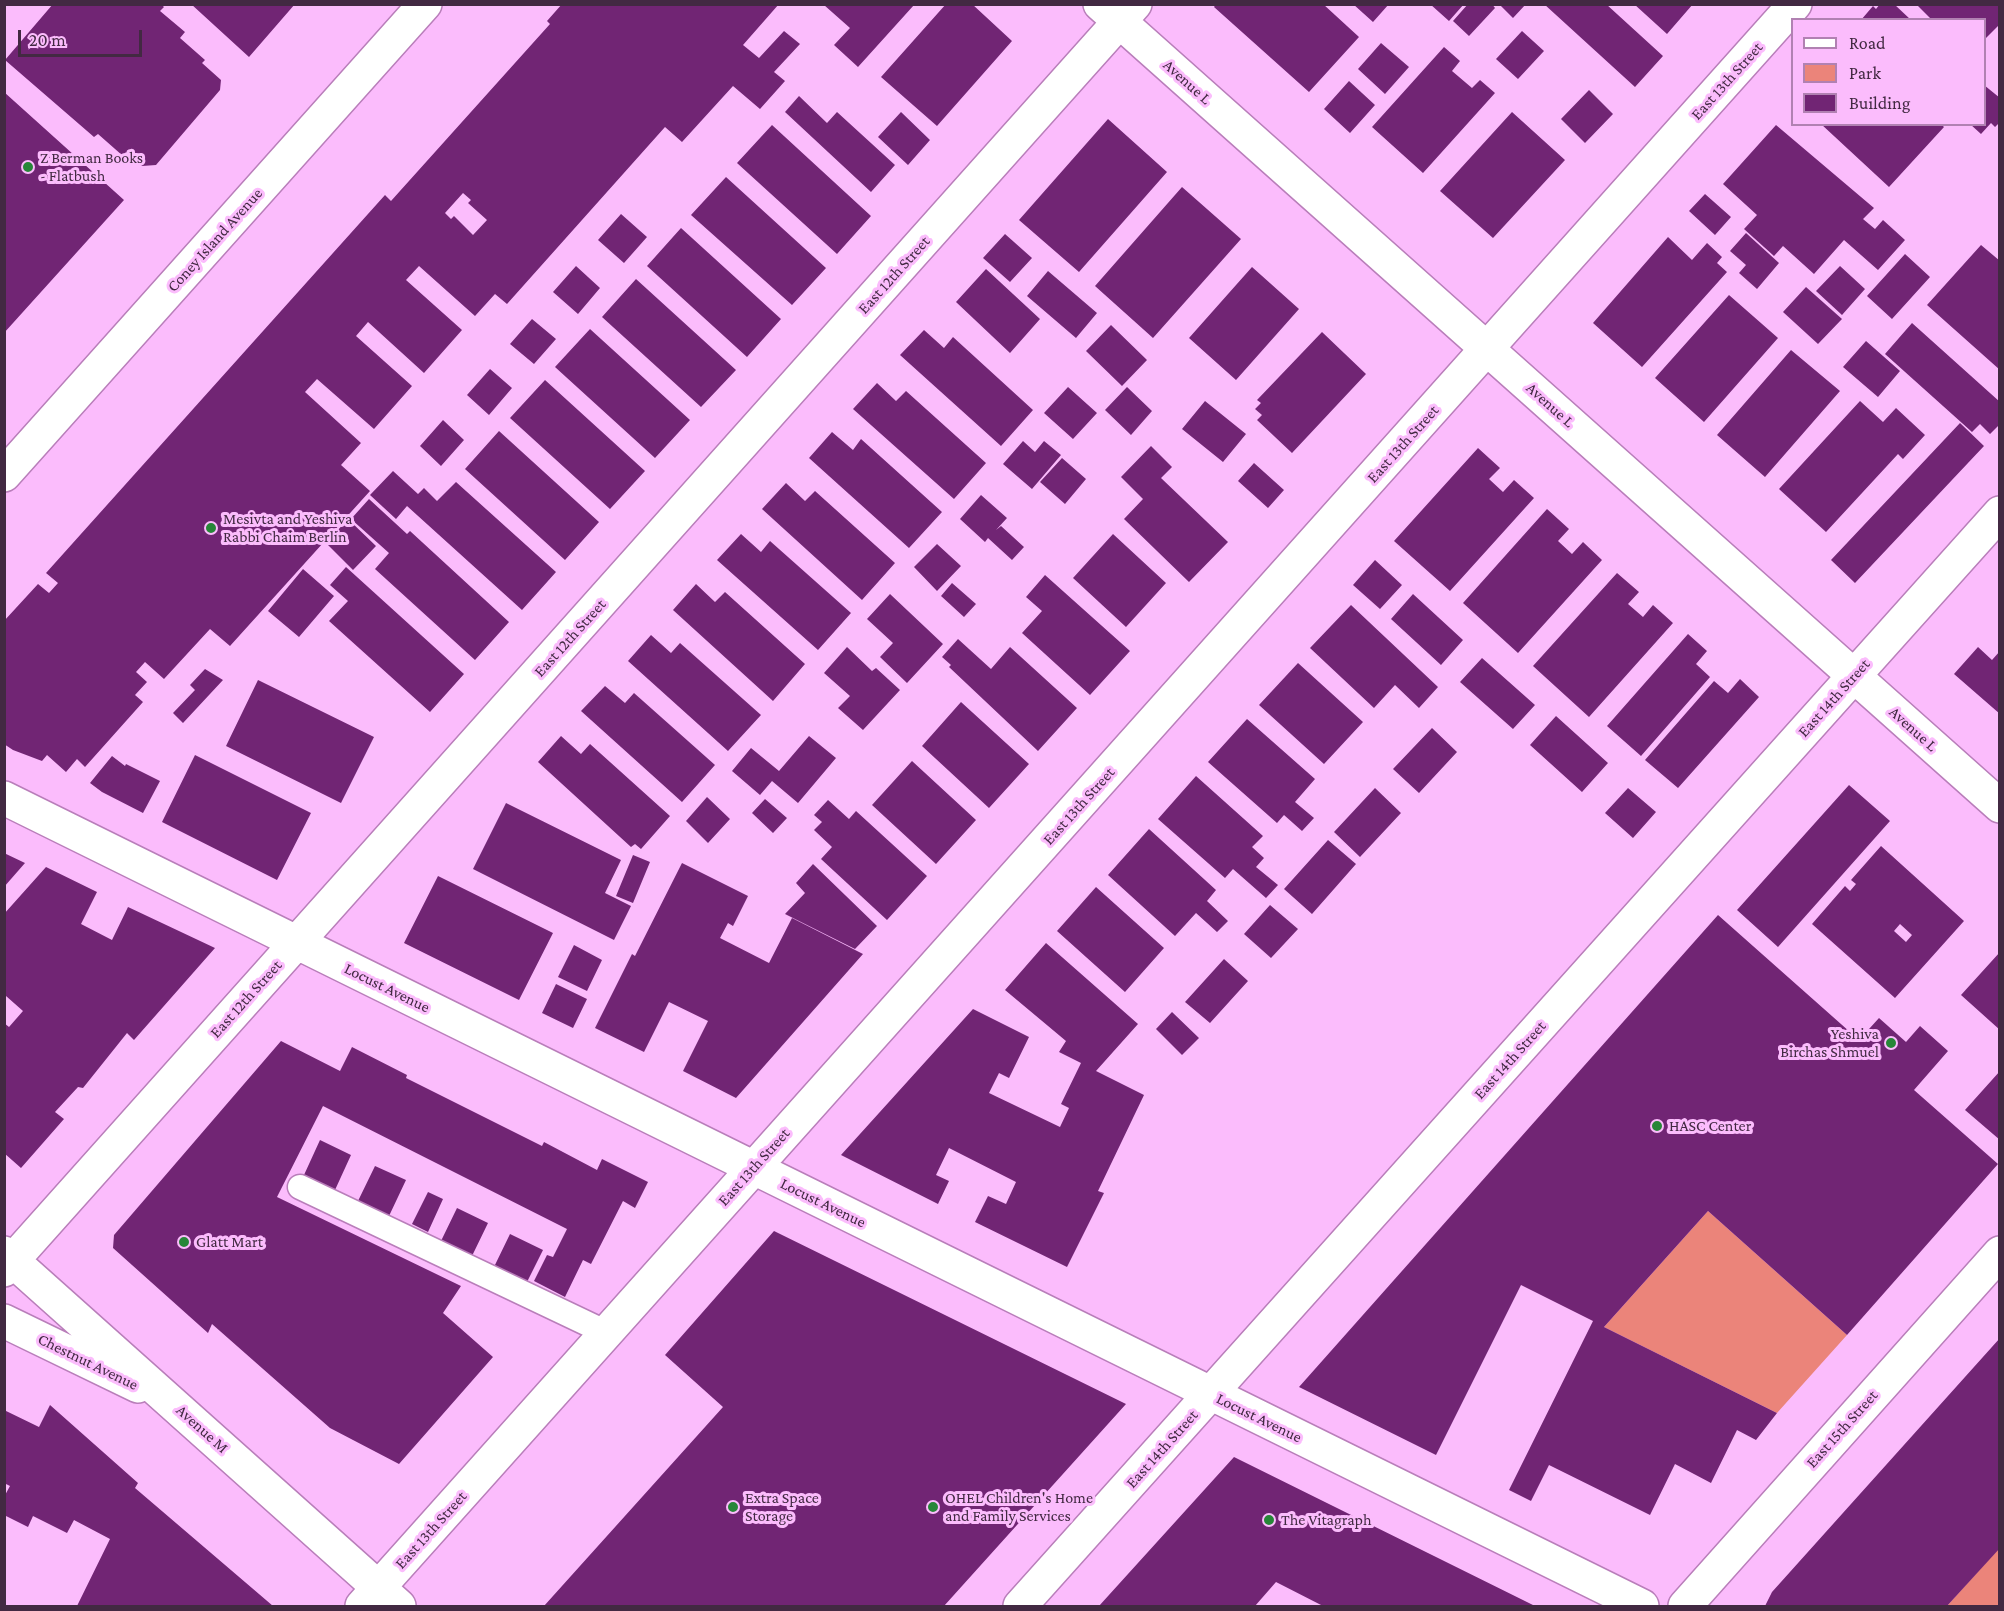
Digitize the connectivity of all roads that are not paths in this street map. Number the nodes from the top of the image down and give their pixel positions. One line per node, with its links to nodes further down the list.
1 (425, 4): 5 (street, Coney Island Avenue)
2 (1795, 4): 4 (street, East 13th Street)
3 (1118, 10): 4 (street, Avenue L); 10 (street, East 12th Street)
4 (1488, 349): 7 (street, Avenue L); 11 (street, East 13th Street)
5 (4, 475)
6 (2000, 513): 7 (street, East 14th Street)
7 (1854, 676): 9 (street, Avenue L); 17 (street, East 14th Street)
8 (4, 798): 10 (street, Locust Avenue)
9 (2000, 806)
10 (297, 943): 11 (street, Locust Avenue); 14 (street, East 12th Street)
11 (754, 1168): 16 (street, East 13th Street); 17 (street, Locust Avenue)
12 (300, 1187): 16 (lane)
13 (2000, 1253): 22 (street, East 15th Street)
14 (7, 1261): 18 (street, Avenue M)
15 (4, 1321): 18 (street, Chestnut Avenue)
16 (607, 1333): 19 (street, East 13th Street)
17 (1211, 1394): 20 (street, East 14th Street); 21 (street, Locust Avenue)
18 (172, 1402): 19 (street, Avenue M)
19 (380, 1600)
20 (1020, 1606)
21 (1642, 1606)
22 (1685, 1606)

